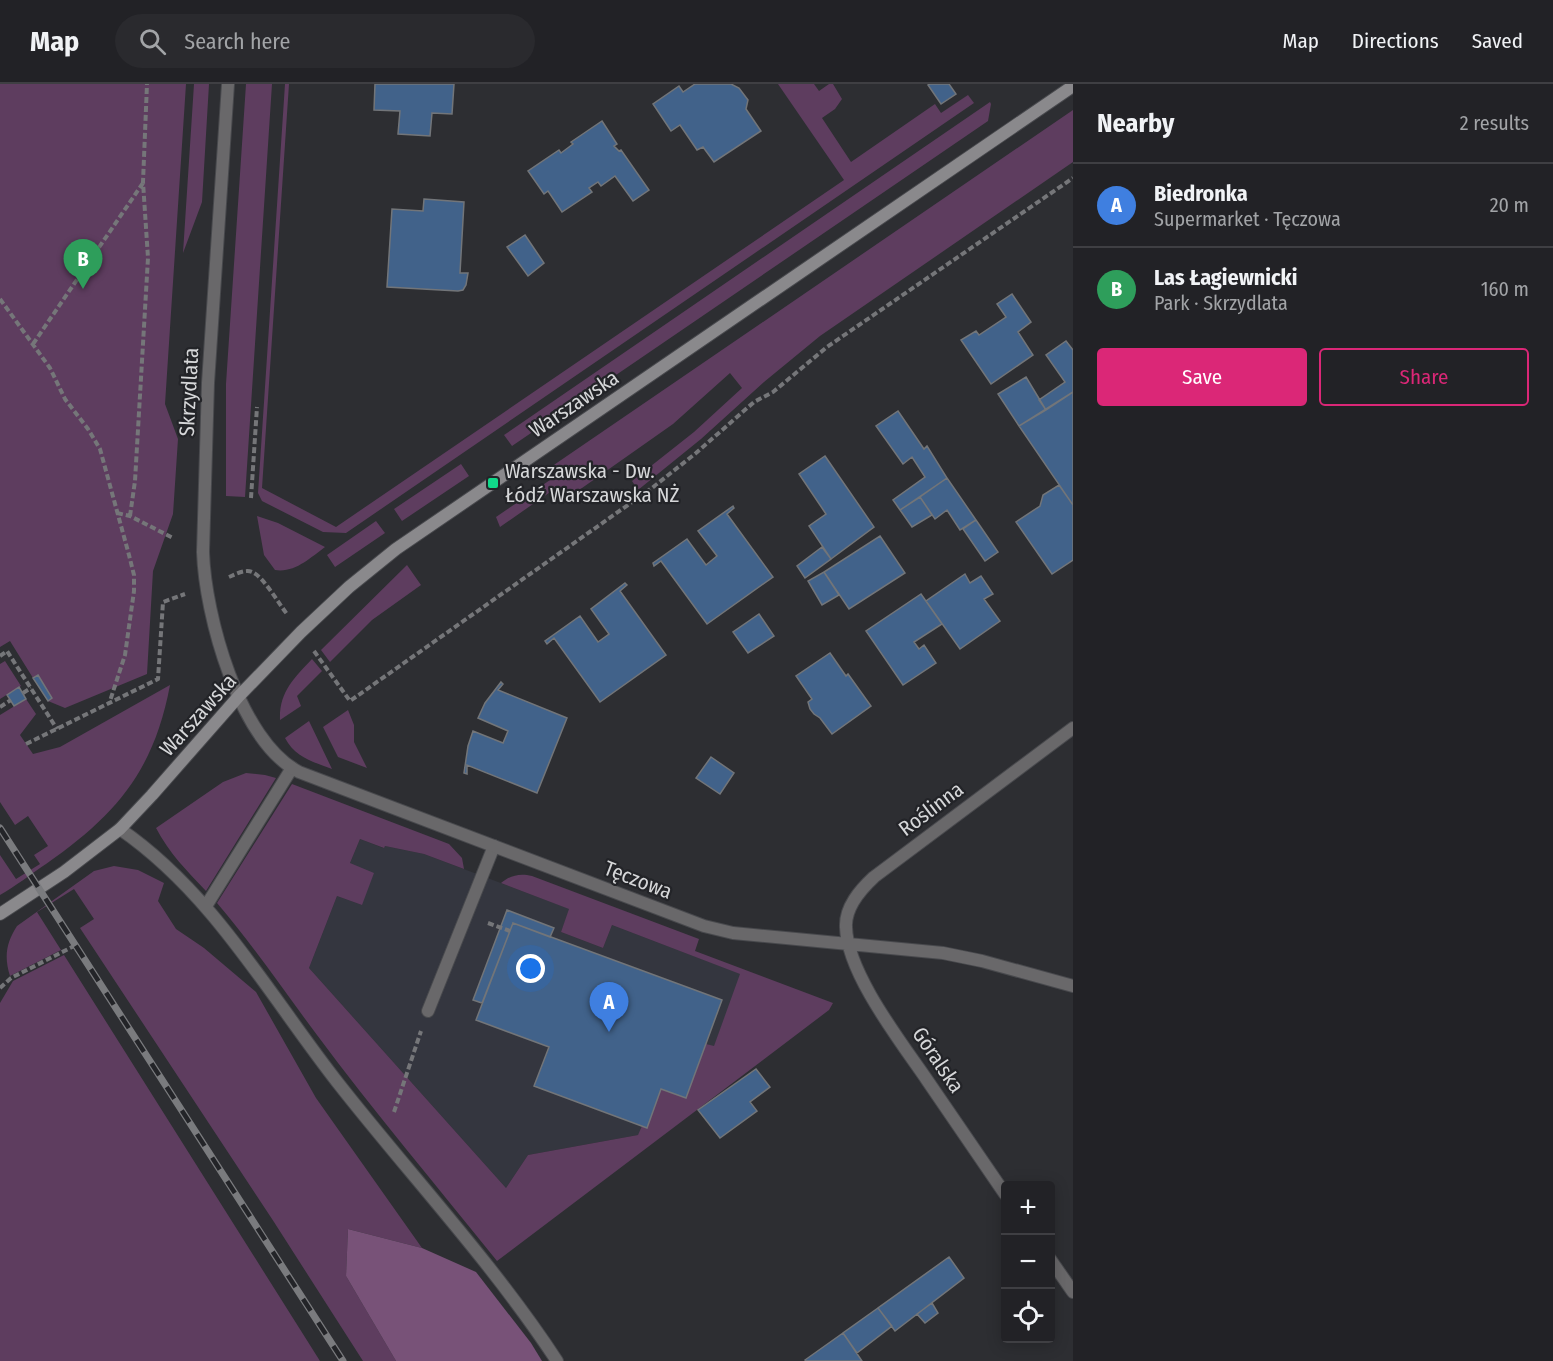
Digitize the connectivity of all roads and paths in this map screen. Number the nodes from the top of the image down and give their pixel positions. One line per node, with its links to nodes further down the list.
1 (147, 84): 5 (path)
2 (228, 84): 20 (street, Skrzydlata)
3 (1073, 86): 20 (street, Warszawska)
4 (1073, 178): 16 (path)
5 (143, 182): 7 (path); 11 (path)
6 (0, 299): 7 (path)
7 (33, 344): 10 (path)
8 (257, 407): 9 (path)
9 (251, 498)
10 (116, 513): 11 (path); 22 (path)
11 (130, 516): 12 (path)
12 (173, 538)
13 (244, 571): 14 (path)
14 (267, 587)
15 (175, 598): 22 (path)
16 (317, 655)
17 (0, 656): 18 (path)
18 (31, 688): 19 (path); 25 (path)
19 (22, 693)
20 (239, 696): 27 (street, Tęczowa); 28 (street, Warszawska)
21 (11, 700): 23 (path)
22 (109, 704): 25 (path)
23 (0, 707)
24 (1073, 728): 32 (street, Roślinna)
25 (57, 729): 26 (path)
26 (26, 744)
27 (292, 768): 29 (street, Tęczowa); 30 (street)
28 (120, 829): 30 (street); 31 (street, Warszawska)
29 (494, 846): 32 (street, Tęczowa); 36 (street)
30 (206, 906): 37 (street)
31 (0, 914)
32 (847, 943): 34 (street, Tęczowa); 38 (street, Góralska)
33 (76, 945): 35 (path)
34 (1073, 987)
35 (0, 988)
36 (428, 1011): 37 (path)
37 (385, 1139): 41 (street)
38 (1001, 1188)
39 (1055, 1266): 40 (street)
40 (1073, 1292)
41 (557, 1361)

